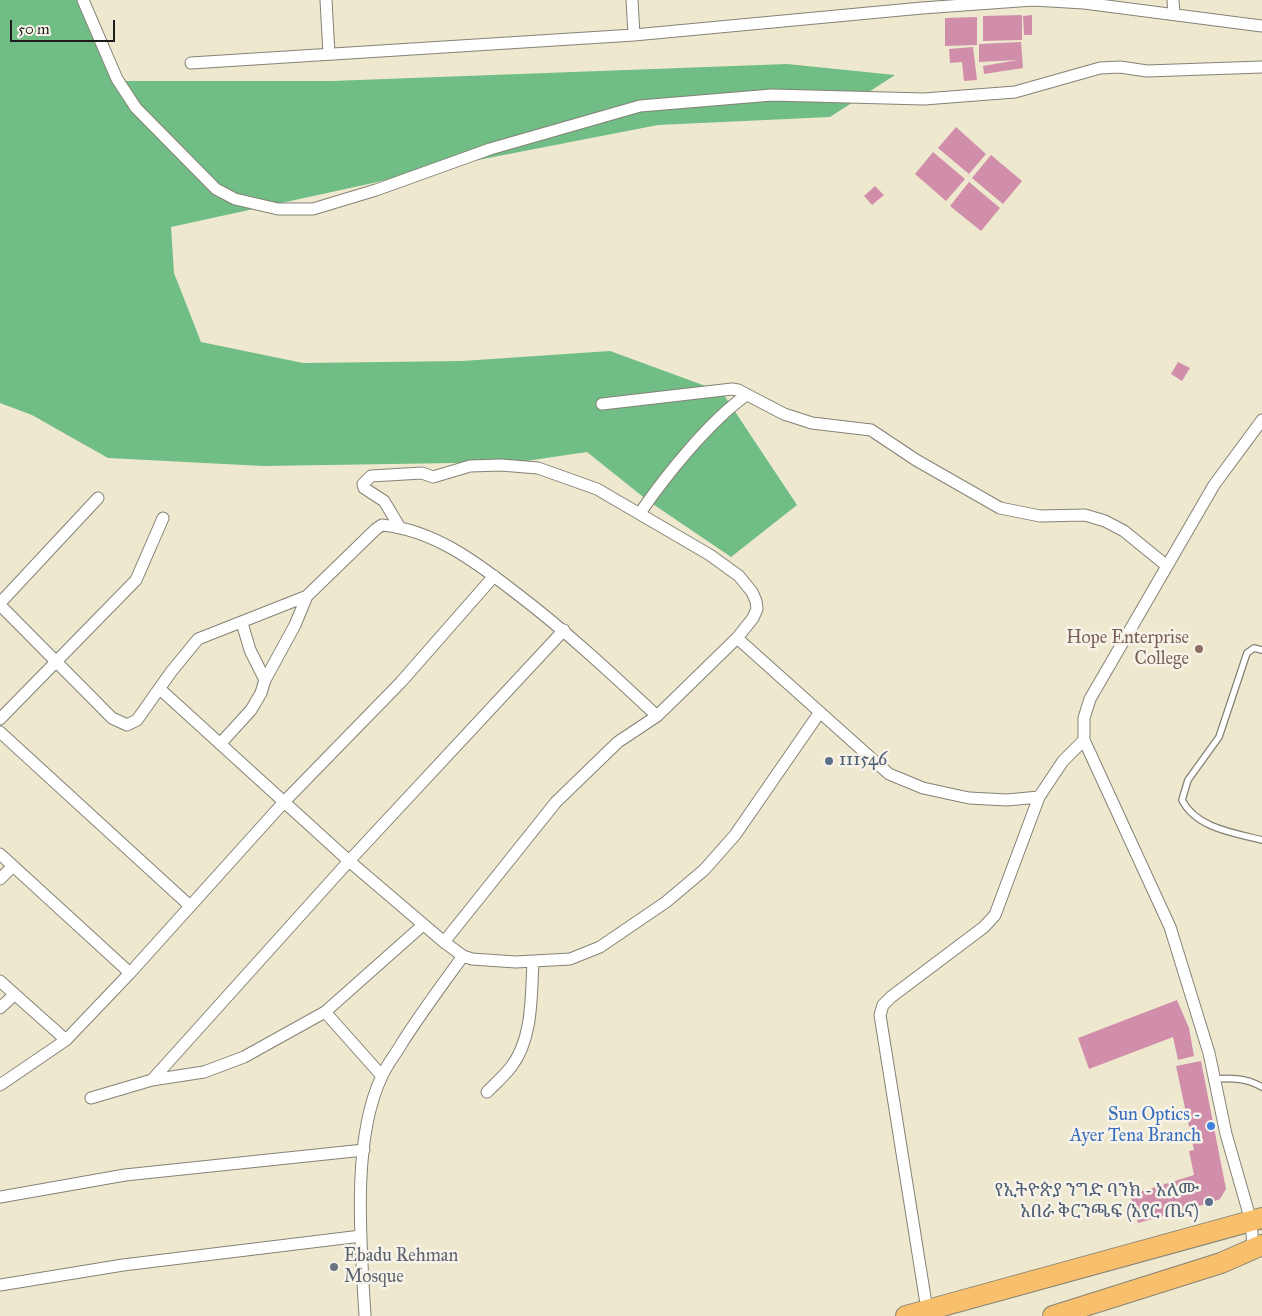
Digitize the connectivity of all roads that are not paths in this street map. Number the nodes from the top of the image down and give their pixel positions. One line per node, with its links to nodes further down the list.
1 (83, 0): 12 (street)
2 (326, 0): 10 (street)
3 (632, 0): 9 (street)
4 (1033, 0): 6 (street); 7 (street)
5 (1173, 0): 7 (street)
6 (922, 4): 9 (street)
7 (1174, 14): 8 (street)
8 (1262, 26)
9 (634, 35): 10 (street)
10 (330, 54): 11 (street)
11 (191, 63)
12 (1262, 67)
13 (745, 396): 14 (street); 17 (street); 20 (street)
14 (602, 404)
15 (1262, 420): 20 (street)
16 (98, 498): 23 (street)
17 (640, 513): 19 (street); 26 (street)
18 (163, 518): 28 (street)
19 (399, 526): 21 (street); 22 (street)
20 (1167, 566): 35 (street)
21 (494, 576): 25 (street); 38 (street)
22 (307, 596): 24 (street); 29 (street)
23 (0, 604): 28 (street)
24 (242, 623): 29 (street); 30 (street)
25 (564, 630): 32 (street); 41 (street)
26 (737, 638): 31 (street); 32 (street)
27 (1262, 650): 39 (lane)
28 (55, 662): 30 (street); 33 (street)
29 (265, 680): 36 (street)
30 (161, 690): 36 (street)
31 (820, 712): 37 (street); 48 (street)
32 (657, 716): 46 (street)
33 (0, 719)
34 (0, 732): 44 (street)
35 (1084, 740): 37 (street); 56 (street)
36 (220, 744): 38 (street)
37 (1040, 797): 68 (street)
38 (284, 802): 41 (street); 44 (street)
39 (1262, 840)
40 (0, 854): 42 (street)
41 (349, 861): 45 (street); 57 (street)
42 (13, 866): 43 (street); 49 (street)
43 (0, 879)
44 (190, 906): 49 (street)
45 (423, 925): 46 (street); 53 (street)
46 (444, 942): 47 (street)
47 (463, 956): 48 (street); 55 (street)
48 (534, 962): 60 (street)
49 (130, 972): 54 (street)
50 (0, 981): 51 (street)
51 (14, 995): 52 (street); 54 (street)
52 (0, 1008)
53 (325, 1012): 55 (street); 57 (street)
54 (66, 1040): 58 (street)
55 (382, 1076): 62 (street)
56 (1214, 1079): 59 (lane); 64 (street)
57 (152, 1080): 61 (street)
58 (0, 1085)
59 (1262, 1087)
60 (487, 1092)
61 (91, 1098)
62 (364, 1150): 63 (street); 65 (street)
63 (0, 1197)
64 (1256, 1220): 66 (street); 68 (highway)
65 (361, 1236): 67 (street); 69 (street)
66 (1258, 1246): 71 (highway)
67 (0, 1284)
68 (927, 1310): 70 (highway)
69 (365, 1316)
70 (906, 1316)
71 (1053, 1316)

